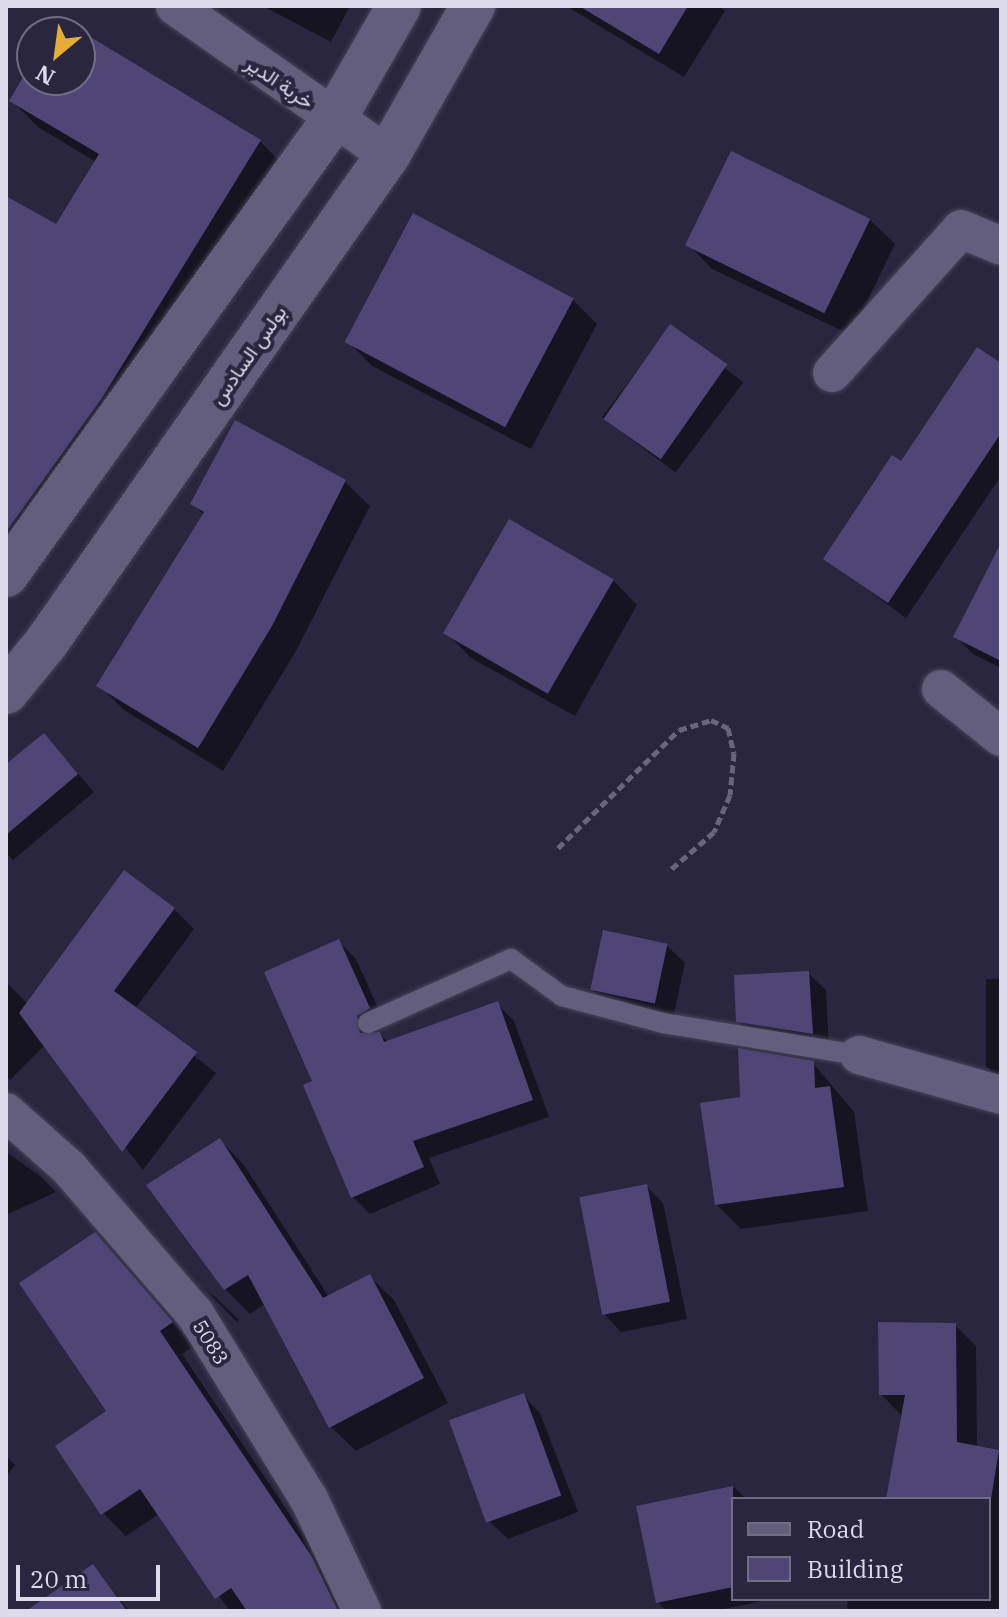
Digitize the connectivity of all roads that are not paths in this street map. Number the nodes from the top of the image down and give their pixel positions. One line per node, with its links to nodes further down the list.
1 (175, 6): 4 (street, خربة الدير)
2 (399, 6): 4 (street)
3 (473, 6): 5 (street, بولس السادس)
4 (334, 119): 5 (street, خربة الدير); 8 (street)
5 (388, 155): 10 (street, بولس السادس)
6 (1001, 246): 7 (street)
7 (832, 373)
8 (6, 575)
9 (941, 689): 11 (street)
10 (6, 692)
11 (1001, 737)
12 (368, 1023): 13 (lane)
13 (859, 1055): 14 (street)
14 (1001, 1095)
15 (6, 1112): 16 (street, 5083)
16 (362, 1611)

